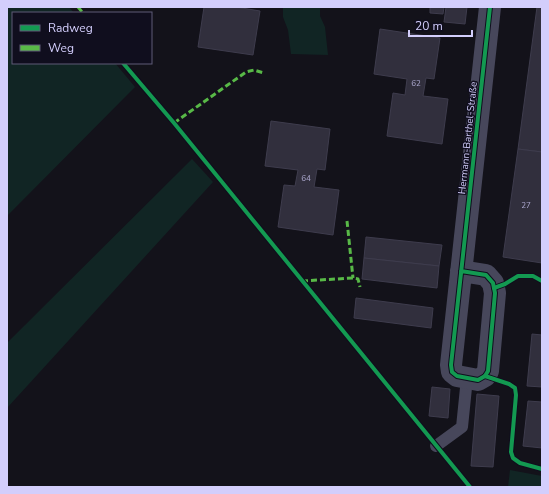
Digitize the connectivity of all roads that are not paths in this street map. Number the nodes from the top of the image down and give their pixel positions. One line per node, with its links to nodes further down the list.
1 (490, 7): 2 (street, Hermann-Barthel-Straße)
2 (461, 271): 3 (street, Hermann-Barthel-Straße); 3 (street)
3 (467, 378): 4 (lane)
4 (436, 446)

